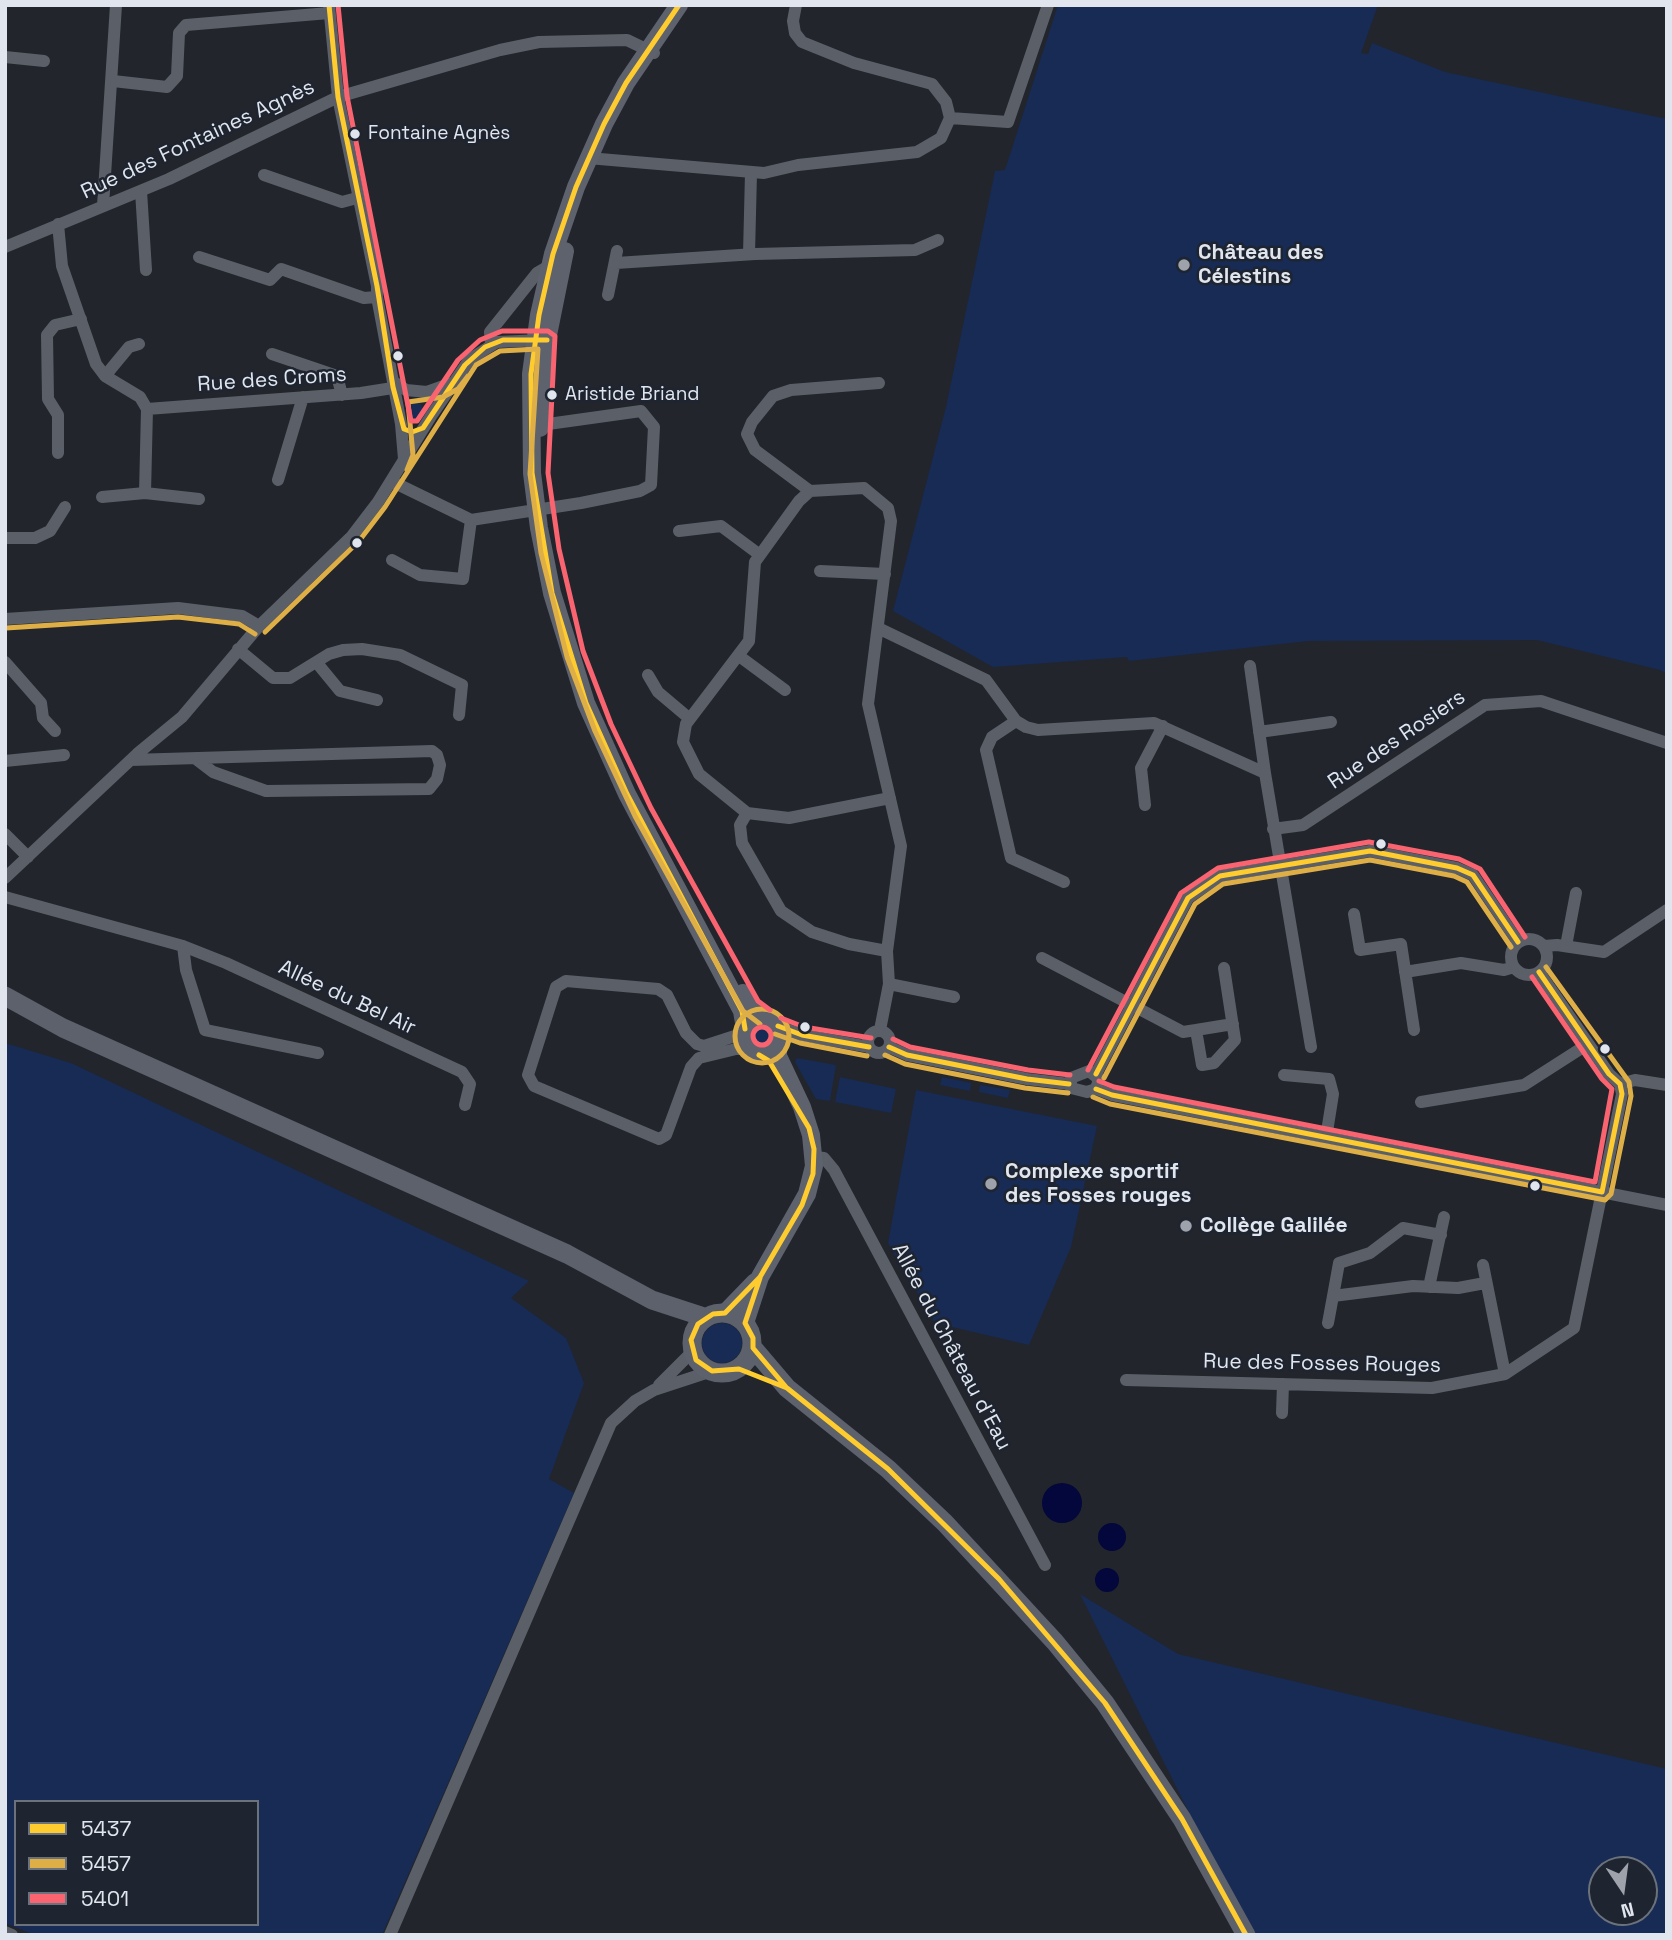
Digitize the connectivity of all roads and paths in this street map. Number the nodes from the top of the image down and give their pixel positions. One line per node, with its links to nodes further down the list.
1 (116, 5): 10 (street)
2 (679, 5): 7 (main road)
3 (687, 5): 7 (main road)
4 (796, 5): 12 (street)
5 (1048, 5): 12 (street)
6 (329, 9): 10 (street); 11 (street)
7 (651, 51): 11 (street, Rue des Fontaines Agnès); 13 (main road)
8 (5, 57): 9 (street)
9 (44, 61)
10 (113, 81): 18 (street)
11 (338, 97): 16 (street, Rue des Fontaines Agnès); 17 (street)
12 (950, 118): 14 (street)
13 (591, 159): 14 (street); 25 (main road); 29 (main road)
14 (751, 173): 22 (street)
15 (264, 175): 17 (street)
16 (141, 191): 18 (street, Rue des Fontaines Agnès); 24 (street)
17 (357, 198): 27 (street)
18 (103, 206): 19 (street, Rue des Fontaines Agnès)
19 (58, 224): 21 (street, Rue des Fontaines Agnès); 28 (street)
20 (938, 240): 22 (street)
21 (5, 247)
22 (749, 254): 26 (street)
23 (199, 257): 27 (street)
24 (146, 270)
25 (543, 270): 29 (main road); 31 (street)
26 (608, 295)
27 (377, 298): 36 (street)
28 (81, 319): 33 (street); 43 (street)
29 (541, 339): 31 (street); 42 (main road); 52 (main road)
30 (139, 344): 33 (street)
31 (491, 344): 34 (street)
32 (272, 354): 37 (street)
33 (105, 376): 39 (street)
34 (453, 382): 36 (street, Rue des Croms); 40 (street)
35 (879, 383): 47 (street)
36 (402, 387): 37 (street, Rue des Croms); 40 (street); 41 (street)
37 (342, 395): 38 (street, Rue des Croms)
38 (303, 397): 39 (street, Rue des Croms); 45 (street)
39 (147, 409): 48 (street)
40 (428, 420): 41 (street); 44 (street)
41 (401, 424): 44 (street)
42 (541, 425): 52 (main road); 52 (street)
43 (58, 453)
44 (403, 460): 46 (street)
45 (278, 480)
46 (391, 481): 53 (street); 61 (street)
47 (810, 491): 56 (street); 59 (street)
48 (145, 493): 49 (street); 50 (street)
49 (102, 497)
50 (199, 499)
51 (65, 507): 55 (street)
52 (540, 508): 53 (street); 115 (main road); 116 (main road)
53 (471, 520): 57 (street)
54 (679, 531): 56 (street)
55 (5, 538)
56 (760, 555): 64 (street)
57 (392, 560)
58 (820, 571): 59 (street)
59 (885, 574): 62 (street)
60 (5, 619): 61 (street)
61 (259, 626): 63 (street)
62 (878, 628): 73 (street); 84 (street)
63 (238, 649): 66 (street); 80 (street)
64 (739, 656): 69 (street); 72 (street)
65 (5, 662): 76 (street)
66 (317, 663): 70 (street); 71 (street)
67 (1250, 666): 77 (street)
68 (648, 675): 72 (street)
69 (785, 690)
70 (377, 701)
71 (459, 715)
72 (690, 719): 86 (street)
73 (1016, 720): 75 (street); 92 (street)
74 (1331, 722): 77 (street)
75 (1163, 726): 83 (street); 85 (street)
76 (55, 731)
77 (1259, 732): 83 (street)
78 (1667, 743): 87 (street, Rue des Rosiers)
79 (64, 755): 82 (street)
80 (131, 760): 81 (street); 89 (street)
81 (196, 760): 81 (street)
82 (5, 761)
83 (1265, 773): 87 (street)
84 (890, 798): 86 (street); 101 (street)
85 (1145, 805)
86 (747, 813): 101 (street)
87 (1273, 829): 90 (street)
88 (5, 834): 89 (street)
89 (28, 857): 91 (street)
90 (1280, 866): 97 (street); 110 (street); 119 (street)
91 (5, 878)
92 (1064, 882)
93 (1576, 893): 100 (street)
94 (5, 897): 98 (street, Allée du Bel Air)
95 (1667, 910): 100 (street)
96 (1354, 914): 105 (street)
97 (1518, 942): 99 (street); 103 (street)
98 (183, 946): 121 (street); 129 (street, Allée du Bel Air)
99 (1544, 946): 100 (street); 106 (street)
100 (1566, 946)
101 (887, 951): 107 (street)
102 (1042, 958): 110 (street)
103 (1514, 967): 105 (street); 106 (street)
104 (1224, 968): 111 (street)
105 (1405, 972): 114 (street)
106 (1539, 972): 117 (street)
107 (889, 984): 109 (street); 112 (street)
108 (5, 996): 142 (main road)
109 (954, 997)
110 (1133, 1005): 113 (street); 122 (street)
111 (1233, 1024): 113 (street); 113 (street)
112 (880, 1030): 118 (street); 120 (street)
113 (1196, 1030)
114 (1414, 1030)
115 (775, 1033): 116 (main road); 116 (main road); 120 (street); 130 (main road)
116 (749, 1041): 116 (street); 130 (main road)
117 (1588, 1044): 125 (street); 128 (street)
118 (889, 1047): 120 (street); 124 (street)
119 (1311, 1047)
120 (869, 1048)
121 (318, 1053)
122 (1096, 1074): 124 (street); 127 (street)
123 (1284, 1075): 131 (street)
124 (1069, 1084): 127 (street)
125 (1620, 1084): 126 (street); 133 (street, Rue des Fosses Rouges)
126 (1667, 1085)
127 (1096, 1089): 131 (street)
128 (1421, 1102)
129 (465, 1105)
130 (809, 1128): 132 (main road)
131 (1326, 1138): 133 (street)
132 (815, 1157): 138 (main road); 157 (street, Allée du Château d'Eau)
133 (1602, 1192): 134 (street); 151 (street, Rue des Fosses Rouges)
134 (1667, 1205)
135 (1444, 1217): 136 (street)
136 (1441, 1235): 140 (street); 141 (street)
137 (1483, 1265): 139 (street)
138 (760, 1277): 143 (main road); 145 (main road)
139 (1486, 1283): 140 (street); 151 (street)
140 (1429, 1287): 141 (street)
141 (1333, 1296): 146 (street)
142 (652, 1300): 144 (main road); 147 (main road)
143 (726, 1313): 144 (main road); 145 (main road)
144 (705, 1317): 147 (main road)
145 (745, 1323): 148 (main road)
146 (1328, 1323)
147 (692, 1346): 150 (main road); 155 (street)
148 (752, 1348): 149 (main road); 154 (main road)
149 (739, 1368): 150 (main road); 154 (main road)
150 (712, 1371): 155 (street)
151 (1505, 1374): 153 (street, Rue des Fosses Rouges)
152 (1126, 1380): 153 (street, Rue des Fosses Rouges)
153 (1283, 1384): 156 (street)
154 (787, 1388): 161 (main road)
155 (654, 1390): 160 (street)
156 (1282, 1413)
157 (1045, 1565)
158 (5, 1932): 159 (street)
159 (12, 1935)
160 (390, 1935)
161 (1246, 1935)

